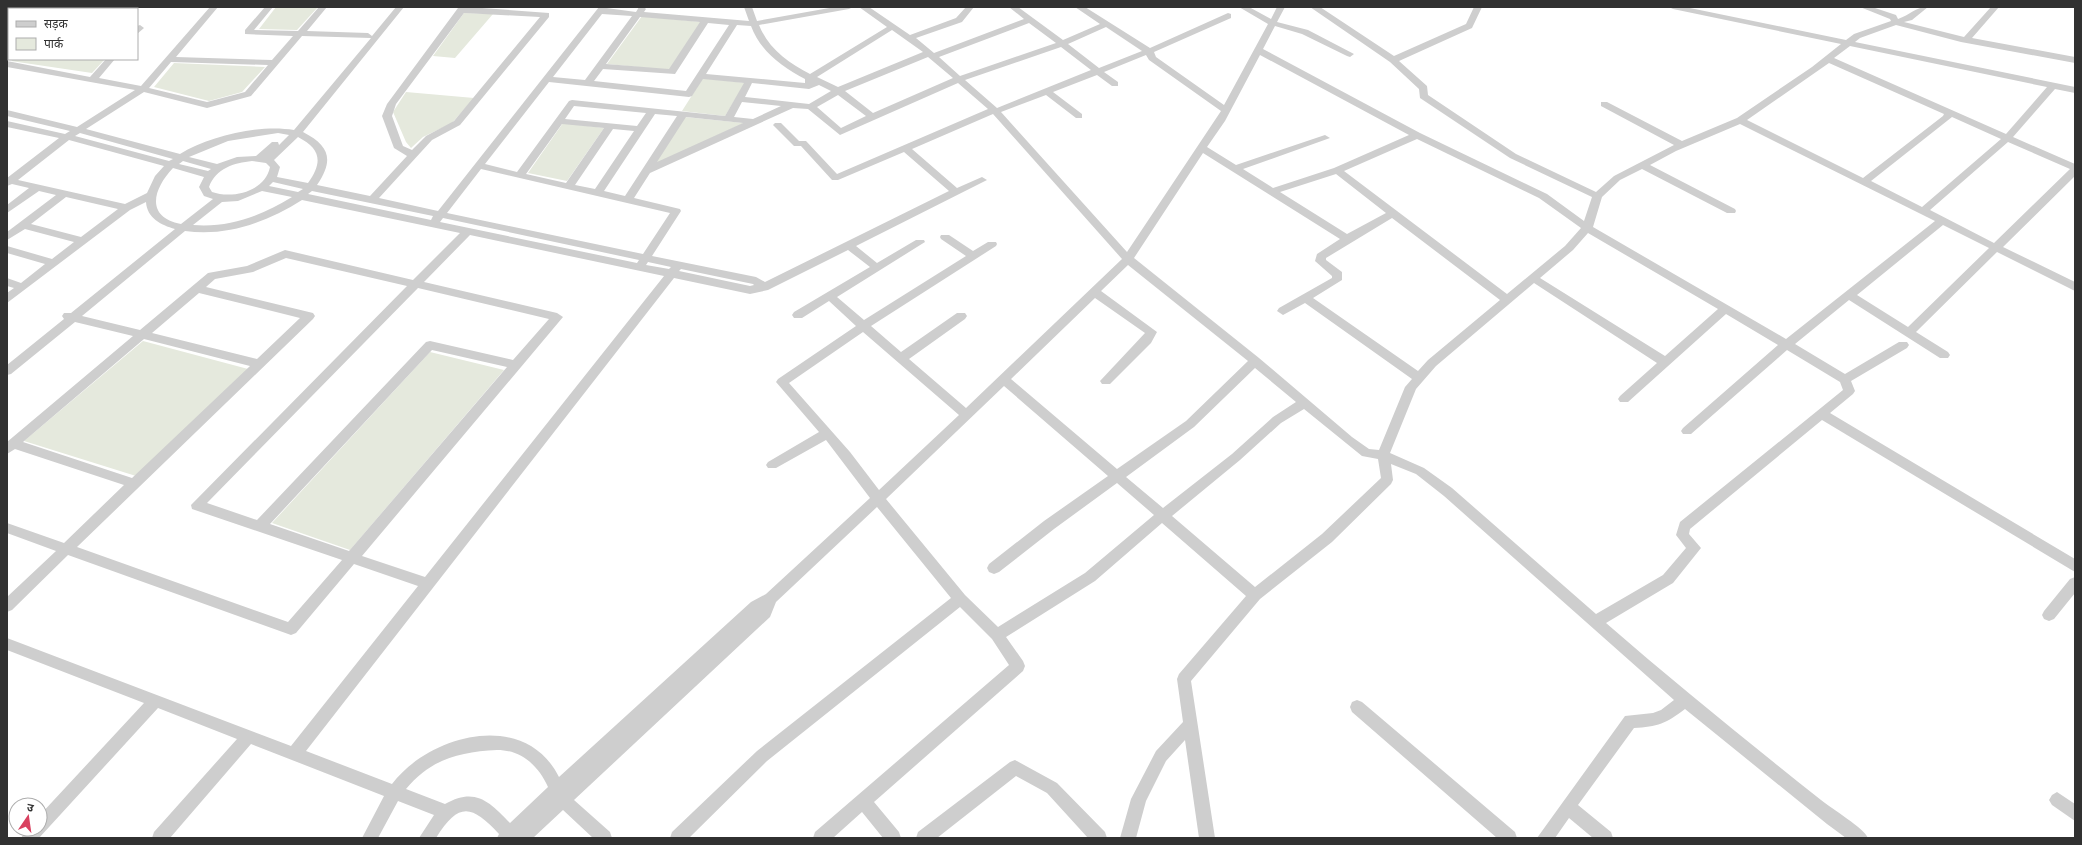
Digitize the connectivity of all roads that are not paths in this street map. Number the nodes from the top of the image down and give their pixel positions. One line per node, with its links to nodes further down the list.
1 (214, 7): 42 (street)
2 (269, 7): 32 (street)
3 (323, 7): 32 (street)
4 (392, 7): 33 (street)
5 (400, 7): 85 (street)
6 (748, 7): 29 (street)
7 (849, 7): 29 (street)
8 (863, 7): 31 (street)
9 (970, 7): 34 (street)
10 (1013, 7): 25 (street)
11 (1079, 7): 30 (street)
12 (1243, 7): 27 (street)
13 (1281, 7): 27 (street)
14 (1314, 7): 45 (street)
15 (1478, 7): 45 (street)
16 (1673, 7): 36 (street)
17 (1864, 7): 28 (street)
18 (1924, 7): 28 (street)
19 (1995, 7): 35 (street)
20 (462, 9): 93 (street); 93 (street)
21 (601, 9): 22 (street); 54 (street)
22 (641, 10): 24 (street); 49 (street)
23 (1228, 16): 39 (street)
24 (706, 20): 26 (street); 49 (street)
25 (1030, 20): 37 (street); 41 (street)
26 (735, 22): 29 (street); 51 (street)
27 (1272, 23): 38 (street); 40 (street)
28 (1896, 23): 35 (street); 36 (street)
29 (753, 24): 56 (street)
30 (1106, 24): 37 (street); 39 (street)
31 (892, 27): 34 (street); 56 (street)
32 (300, 34): 33 (street); 47 (street)
33 (368, 36): 85 (street)
34 (909, 38): 41 (street)
35 (1967, 38): 46 (street)
36 (1847, 43): 43 (street); 59 (street)
37 (1062, 44): 50 (street); 52 (street)
38 (1257, 50): 70 (street); 86 (street)
39 (1149, 51): 50 (street); 70 (street)
40 (1350, 54)
41 (931, 55): 52 (street); 62 (street)
42 (169, 59): 47 (street); 60 (street)
43 (1828, 59): 72 (street); 77 (street)
44 (110, 60): 53 (street)
45 (1393, 60): 120 (street)
46 (2075, 60)
47 (275, 63): 60 (street)
48 (7, 64): 53 (street)
49 (600, 66): 57 (street)
50 (1098, 71): 58 (street); 63 (street)
51 (701, 76): 55 (street); 67 (street)
52 (959, 79): 69 (street); 75 (street)
53 (92, 80): 60 (street)
54 (546, 80): 57 (street); 98 (street)
55 (749, 81): 56 (street); 64 (street)
56 (810, 82): 62 (street)
57 (587, 84): 67 (street)
58 (1115, 84)
59 (2053, 85): 61 (street); 89 (street)
60 (143, 89): 84 (street)
61 (2075, 90)
62 (837, 91): 68 (street); 75 (street)
63 (1047, 91): 69 (street); 74 (street)
64 (739, 99): 66 (street); 76 (street)
65 (1604, 104): 90 (street)
66 (792, 105): 68 (street); 79 (street)
67 (683, 106): 71 (street); 76 (street); 103 (street)
68 (811, 107): 75 (street)
69 (995, 110): 91 (street); 147 (street)
70 (1226, 110): 92 (street)
71 (652, 111): 78 (street); 83 (street)
72 (1949, 112): 89 (street); 109 (street)
73 (7, 113): 84 (street)
74 (1079, 116)
75 (872, 117)
76 (728, 119): 79 (street)
77 (1740, 120): 90 (street); 109 (street)
78 (559, 121): 82 (street); 105 (street)
79 (756, 122): 103 (street)
80 (7, 124): 87 (street)
81 (778, 125): 91 (street)
82 (610, 126): 83 (street); 110 (street)
83 (640, 128): 117 (street)
84 (79, 130): 87 (street); 94 (street)
85 (293, 132): 94 (street); 95 (street); 112 (street)
86 (1417, 135): 102 (street); 134 (street)
87 (67, 136): 96 (street); 108 (street)
88 (1325, 138): 100 (street)
89 (2007, 138): 101 (street); 127 (street)
90 (1682, 145): 97 (street)
91 (905, 148): 114 (street)
92 (1202, 148): 100 (street); 147 (street)
93 (414, 155): 122 (street)
94 (181, 158): 96 (street); 99 (street)
95 (264, 159): 99 (street); 106 (street)
96 (170, 165): 104 (street); 118 (street)
97 (1642, 165): 120 (street); 126 (street)
98 (478, 166): 105 (street); 129 (street)
99 (219, 168): 104 (street)
100 (1234, 169): 115 (street)
101 (2075, 169): 143 (street)
102 (1337, 170): 115 (street); 128 (street)
103 (646, 171): 123 (street)
104 (210, 175): 121 (street)
105 (520, 175): 110 (street)
106 (272, 180): 112 (street); 113 (street)
107 (982, 180): 114 (street)
108 (9, 182): 111 (street)
109 (1864, 182): 127 (street)
110 (569, 186): 117 (street)
111 (37, 187): 116 (street); 125 (street)
112 (310, 187): 119 (street); 122 (street)
113 (262, 188): 119 (street); 121 (street)
114 (956, 192): 141 (street)
115 (1271, 192): 138 (street)
116 (65, 193): 124 (street); 132 (street)
117 (598, 193): 123 (street)
118 (152, 195): 124 (street); 133 (street)
119 (300, 196): 131 (street); 133 (street)
120 (1597, 196): 134 (street)
121 (216, 197): 133 (street)
122 (372, 200): 129 (street)
123 (628, 200): 146 (street)
124 (126, 208): 139 (street)
125 (7, 210)
126 (1731, 211)
127 (1923, 211): 130 (street)
128 (1392, 213): 138 (street); 163 (street)
129 (440, 214): 131 (street); 146 (street)
130 (1942, 221): 143 (street); 159 (street)
131 (433, 224): 135 (street)
132 (23, 225): 136 (street); 139 (street)
133 (179, 227): 167 (street)
134 (1587, 228): 152 (street); 164 (street)
135 (468, 231): 149 (street); 154 (street)
136 (7, 237)
137 (945, 237): 145 (street)
138 (1347, 239): 161 (street)
139 (82, 241): 148 (street)
140 (920, 242): 150 (street)
141 (848, 244): 150 (street); 151 (street)
142 (992, 244): 145 (street)
143 (1997, 248): 156 (street); 170 (street)
144 (7, 249): 148 (street)
145 (973, 256): 169 (street)
146 (646, 258): 149 (street); 151 (street)
147 (1128, 259): 158 (street); 177 (street)
148 (53, 263): 155 (street)
149 (639, 267): 151 (street)
150 (877, 268): 160 (street)
151 (676, 269): 206 (street)
152 (1533, 278): 163 (street); 178 (street)
153 (7, 282): 155 (street)
154 (416, 284): 157 (street); 180 (street); 199 (street)
155 (23, 287): 162 (street)
156 (2075, 287)
157 (197, 289): 171 (street); 179 (street)
158 (1094, 292): 183 (street); 185 (street)
159 (1848, 295): 170 (street); 172 (street)
160 (830, 296): 166 (street); 169 (street)
161 (1304, 298): 165 (street); 182 (street)
162 (7, 299)
163 (1508, 300): 182 (street)
164 (1725, 309): 172 (street); 178 (street)
165 (1283, 311)
166 (798, 315)
167 (69, 316): 171 (street); 176 (street); 181 (street)
168 (961, 316): 175 (street)
169 (862, 326): 175 (street); 191 (street)
170 (1908, 333): 174 (street)
171 (143, 335): 179 (street); 192 (street)
172 (1786, 345): 184 (street); 190 (street)
173 (1903, 345): 184 (street)
174 (1944, 355)
175 (901, 358): 189 (street)
176 (7, 361)
177 (1255, 361): 187 (street); 195 (street)
178 (1665, 362): 186 (street)
179 (259, 364): 196 (street)
180 (515, 365): 199 (street); 202 (street)
181 (7, 371)
182 (1419, 378): 193 (street)
183 (1004, 379): 189 (street); 195 (street)
184 (1845, 379): 188 (street)
185 (1106, 381)
186 (1624, 399)
187 (1304, 403): 193 (street); 198 (street)
188 (1821, 412): 203 (street); 211 (street)
189 (967, 415): 197 (street)
190 (1687, 431)
191 (827, 433): 194 (street); 197 (street)
192 (10, 447): 196 (street)
193 (1383, 455): 207 (street); 211 (street)
194 (772, 465)
195 (1118, 477): 198 (street); 204 (street)
196 (135, 484): 201 (street)
197 (878, 499): 208 (street); 221 (street)
198 (1162, 516): 207 (street); 212 (street)
199 (260, 526): 202 (street)
200 (7, 528): 201 (street)
201 (67, 549): 202 (street); 209 (street)
202 (352, 558): 206 (street)
203 (2075, 566)
204 (994, 568)
205 (2075, 583): 210 (street)
206 (428, 584): 219 (street)
207 (1255, 595): 217 (street)
208 (960, 599): 212 (street); 233 (street)
209 (7, 606)
210 (2049, 615)
211 (1595, 622): 214 (street)
212 (997, 635): 223 (street)
213 (7, 644): 215 (street)
214 (1685, 700): 224 (street); 243 (street)
215 (155, 701): 218 (street); 227 (street)
216 (1357, 707): 240 (street)
217 (1191, 724): 238 (street); 239 (street)
218 (249, 736): 219 (street); 229 (street)
219 (294, 754): 220 (street)
220 (395, 792): 221 (street); 225 (street); 230 (street)
221 (560, 795): 228 (street); 232 (street)
222 (2057, 800): 226 (street)
223 (863, 801): 234 (street); 235 (street)
224 (1568, 807): 241 (street); 242 (street)
225 (446, 812): 228 (street); 231 (street)
226 (2075, 813)
227 (48, 817)
228 (513, 837)
229 (160, 838)
230 (370, 838)
231 (427, 838)
232 (604, 838)
233 (678, 838)
234 (821, 838)
235 (893, 838)
236 (924, 838): 237 (street)
237 (1099, 838)
238 (1128, 838)
239 (1207, 838)
240 (1509, 838)
241 (1545, 838)
242 (1605, 838)
243 (1860, 838)

